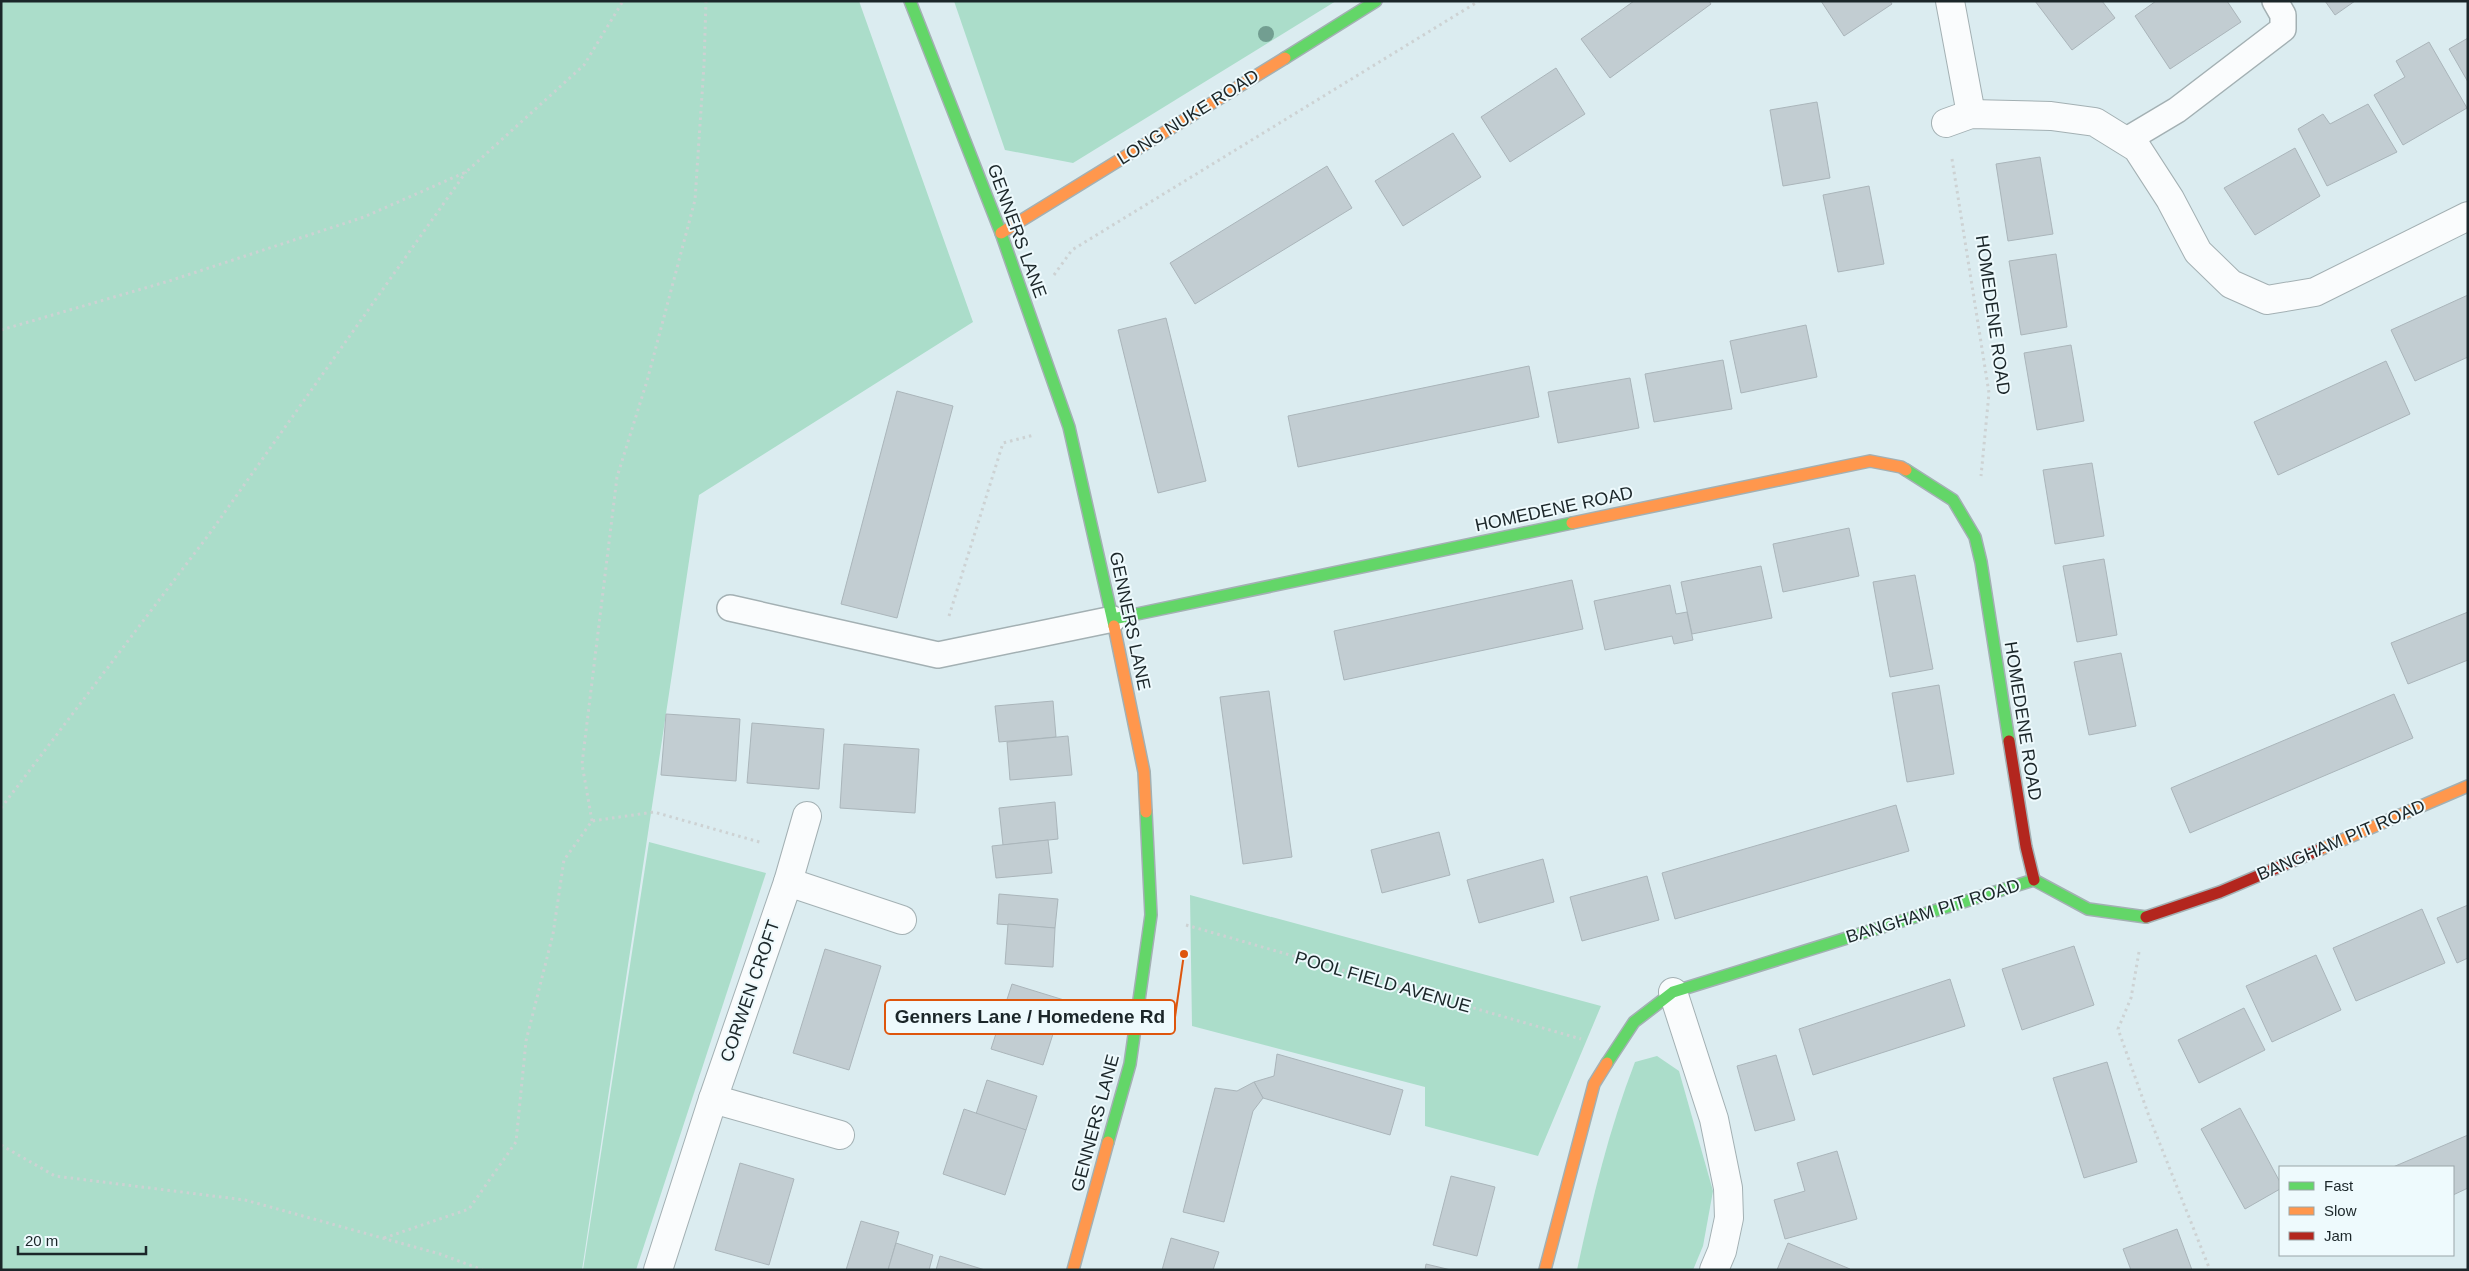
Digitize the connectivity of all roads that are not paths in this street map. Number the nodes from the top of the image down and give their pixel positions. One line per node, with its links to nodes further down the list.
1 (910, 1): 7 (street, GENNERS LANE)
2 (1376, 1): 7 (street, LONG NUKE ROAD)
3 (1950, 1): 5 (street)
4 (2274, 1): 5 (lane)
5 (2124, 141): 6 (street)
6 (2468, 216)
7 (1001, 234): 9 (street, GENNERS LANE)
8 (730, 608): 9 (lane)
9 (1113, 619): 12 (street, HOMEDENE ROAD); 19 (street, GENNERS LANE)
10 (2468, 786): 12 (street, BANGHAM PIT ROAD)
11 (806, 816): 13 (street, CORWEN CROFT)
12 (2034, 880): 15 (street, BANGHAM PIT ROAD)
13 (788, 882): 14 (street); 16 (street, CORWEN CROFT)
14 (902, 920)
15 (1673, 992): 20 (street, BANGHAM PIT ROAD); 21 (street)
16 (713, 1099): 17 (street); 18 (street, CORWEN CROFT)
17 (840, 1135)
18 (658, 1270)
19 (1073, 1270)
20 (1545, 1270)
21 (1714, 1270)

